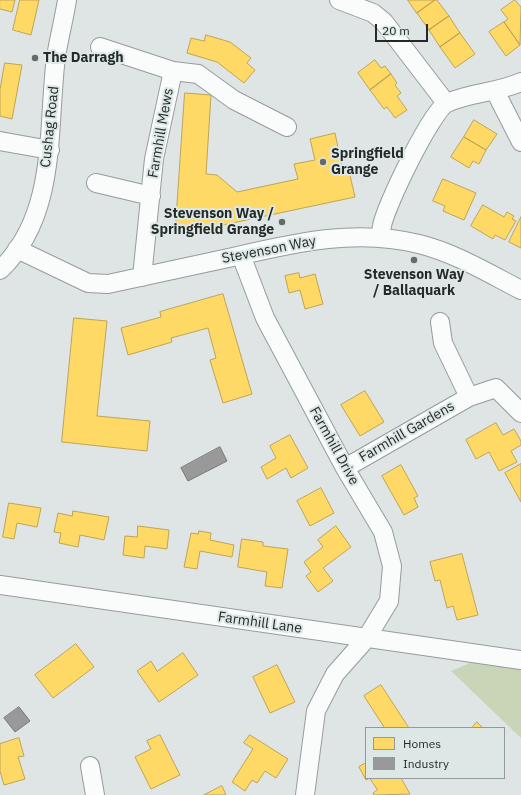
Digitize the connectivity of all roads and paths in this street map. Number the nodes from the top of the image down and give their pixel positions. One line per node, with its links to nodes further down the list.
1 (67, 0): 12 (street, Cushag Road)
2 (339, 0): 3 (street)
3 (365, 4): 8 (street)
4 (100, 47): 5 (street, Farmhill Mews)
5 (172, 71): 9 (street, Farmhill Mews); 14 (street, Farmhill Mews)
6 (521, 82): 7 (street)
7 (495, 92): 8 (street); 11 (street)
8 (446, 103): 15 (street)
9 (287, 127)
10 (0, 141): 12 (street)
11 (521, 142)
12 (50, 150): 16 (street, Cushag Road)
13 (96, 183): 14 (street, Farmhill Mews)
14 (151, 196): 19 (street, Farmhill Mews)
15 (382, 238): 17 (street, Stevenson Way); 20 (street, Stevenson Way)
16 (17, 249): 18 (street, Cushag Road); 19 (street, Stevenson Way)
17 (241, 255): 19 (street, Stevenson Way); 24 (street, Farmhill Drive)
18 (0, 270)
19 (142, 277)
20 (521, 290)
21 (440, 322): 22 (street, Farmhill Gardens)
22 (469, 397): 23 (street, Farmhill Gardens); 24 (street, Farmhill Gardens)
23 (521, 413)
24 (345, 468): 26 (street, Farmhill Drive)
25 (0, 585): 26 (street, Farmhill Lane)
26 (366, 638): 27 (street, Farmhill Lane); 30 (street, Farmhill Drive)
27 (521, 660)
28 (90, 766): 29 (street)
29 (95, 795)
30 (305, 795)

